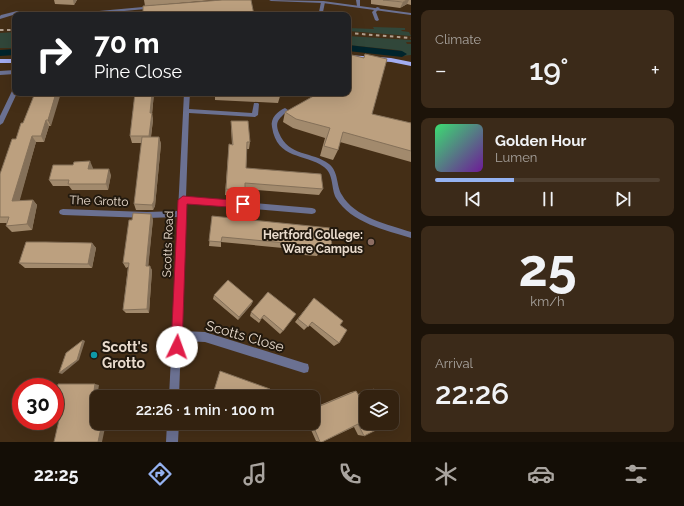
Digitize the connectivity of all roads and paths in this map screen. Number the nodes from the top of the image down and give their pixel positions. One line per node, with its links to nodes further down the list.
1 (271, 0): 3 (street)
2 (358, 0): 4 (lane)
3 (322, 2): 4 (street); 8 (lane)
4 (359, 6): 6 (street)
5 (162, 7): 7 (street)
6 (378, 8): 10 (street); 13 (lane)
7 (102, 12)
8 (321, 12)
9 (12, 13): 11 (street)
10 (411, 14)
11 (0, 18): 12 (street)
12 (12, 18)
13 (377, 20)
14 (351, 57): 17 (main road)
15 (0, 61): 16 (main road)
16 (12, 61)
17 (411, 64)
18 (12, 72): 19 (street)
19 (0, 73)
20 (13, 96): 25 (street)
21 (187, 96): 24 (street, Scotts Road)
22 (256, 104): 24 (street)
23 (285, 110): 30 (lane)
24 (187, 111): 26 (street, Scotts Road)
25 (0, 123)
26 (183, 200): 27 (street); 29 (street, Scotts Road)
27 (312, 211)
28 (63, 212): 29 (street, The Grotto)
29 (182, 214): 31 (street, Scotts Road)
30 (411, 235)
31 (177, 336): 32 (street, Scotts Close); 33 (street, Scotts Road)
32 (304, 368)
33 (174, 390)
34 (173, 430): 35 (street)
35 (172, 442)

